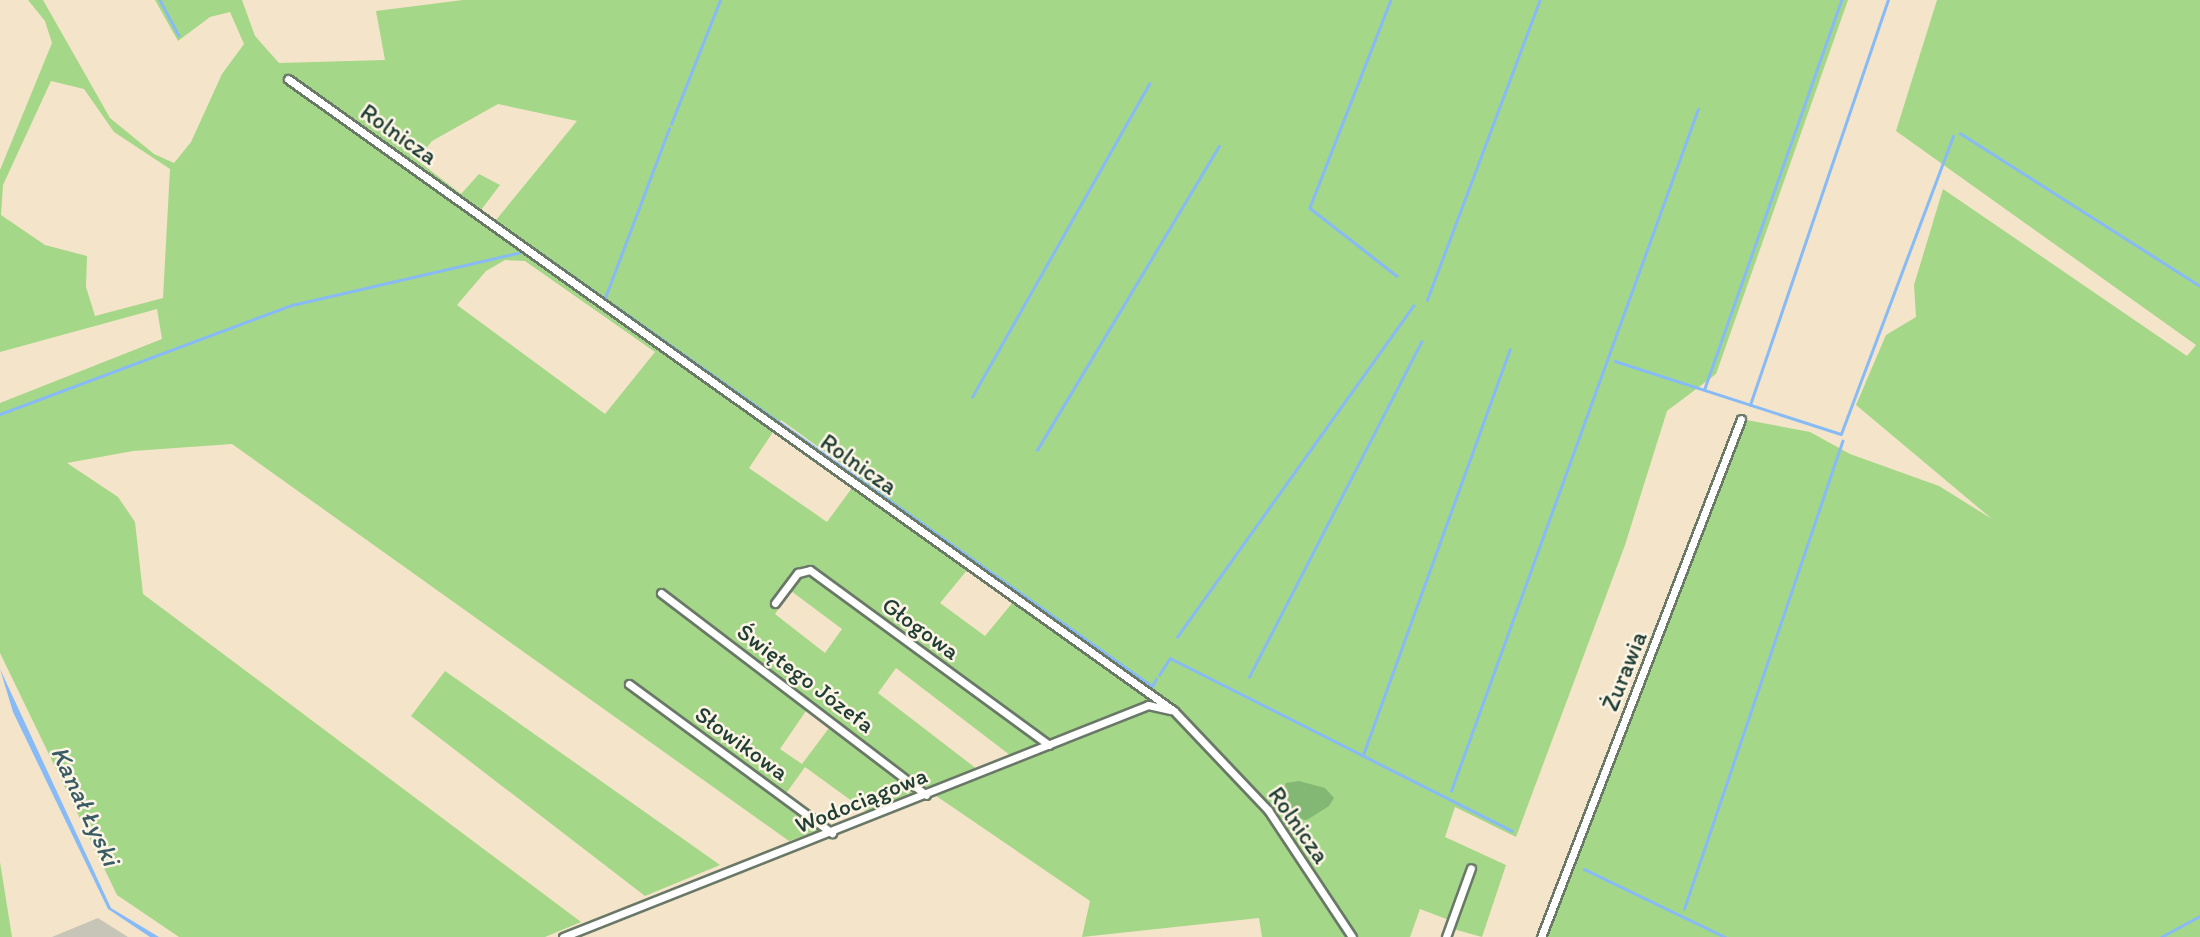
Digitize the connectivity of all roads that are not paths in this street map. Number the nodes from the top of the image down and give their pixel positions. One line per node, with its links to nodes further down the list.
1 (288, 79): 6 (street, Rolnicza)
2 (1741, 419): 14 (street, Żurawia)
3 (661, 593): 8 (street, Świętego Józefa)
4 (775, 603): 7 (street, Głogowa)
5 (629, 684): 9 (street, Słowikowa)
6 (1174, 711): 7 (street, Wodociągowa); 12 (street, Rolnicza)
7 (1049, 745): 8 (street, Wodociągowa)
8 (926, 795): 9 (street, Wodociągowa)
9 (832, 833): 11 (street, Wodociągowa)
10 (1471, 868): 13 (street)
11 (563, 937)
12 (1352, 937)
13 (1446, 937)
14 (1541, 937)

